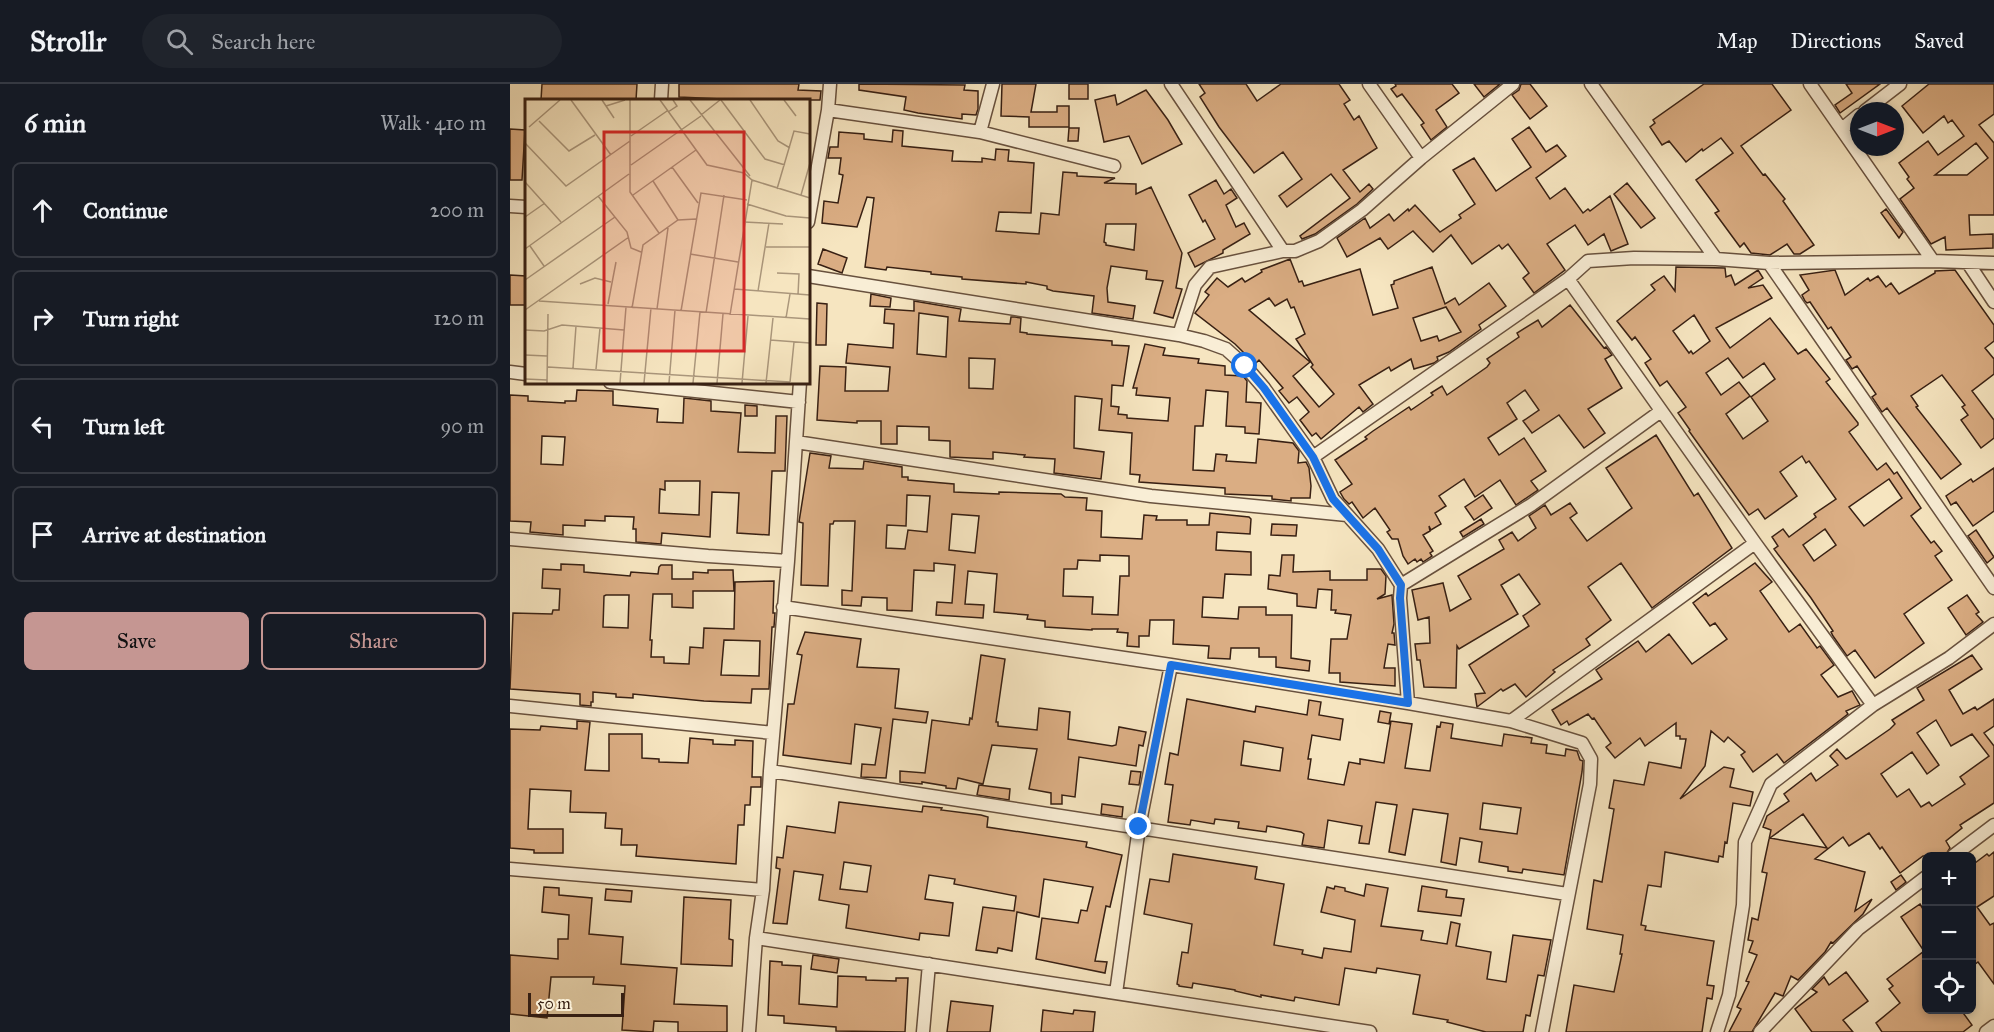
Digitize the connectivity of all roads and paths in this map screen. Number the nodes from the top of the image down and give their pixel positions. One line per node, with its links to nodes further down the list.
1 (662, 84): 10 (street)
2 (830, 84): 12 (street)
3 (993, 84): 15 (street)
4 (1171, 84): 21 (street)
5 (1369, 84): 16 (street)
6 (1513, 84): 16 (street)
7 (1591, 84): 22 (street)
8 (1810, 84): 14 (street)
9 (1900, 84): 11 (street)
10 (661, 99)
11 (1877, 102)
12 (828, 110): 15 (street); 20 (street)
13 (1850, 122): 14 (street)
14 (1842, 129): 23 (street)
15 (980, 132): 17 (street)
16 (1420, 158): 21 (street)
17 (1114, 166)
18 (510, 206): 19 (street)
19 (525, 207)
20 (810, 211)
21 (1283, 251): 30 (street)
22 (1716, 259): 24 (street); 28 (street)
23 (1933, 261): 24 (street); 25 (street)
24 (1769, 263): 44 (street)
25 (1968, 263): 26 (street); 29 (street)
26 (1994, 263)
27 (810, 276): 30 (street)
28 (1568, 279): 36 (street); 38 (street)
29 (1994, 302)
30 (1179, 335): 38 (street)
31 (510, 372): 32 (street)
32 (525, 374)
33 (629, 384): 35 (street)
34 (800, 384): 35 (street)
35 (799, 402): 37 (street)
36 (1661, 411): 41 (street); 43 (street)
37 (796, 442): 39 (street); 42 (street)
38 (1313, 457): 39 (street)
39 (1347, 515): 43 (street)
40 (510, 539): 42 (street)
41 (1755, 543): 49 (street); 51 (street)
42 (788, 561): 45 (street)
43 (1401, 585): 48 (street)
44 (1994, 588)
45 (783, 607): 47 (street); 52 (street)
46 (1994, 624): 49 (street)
47 (1171, 665): 48 (street); 55 (street)
48 (1408, 703): 51 (street)
49 (1873, 705): 69 (street)
50 (510, 706): 52 (street)
51 (1511, 721): 60 (street)
52 (772, 733): 53 (street)
53 (770, 771): 55 (street); 59 (street)
54 (1994, 825): 56 (street)
55 (1139, 827): 60 (street); 63 (street)
56 (1958, 852)
57 (510, 869): 59 (street)
58 (1922, 880): 70 (street)
59 (763, 890): 61 (street)
60 (1567, 894): 68 (street)
61 (756, 938): 62 (street); 65 (street)
62 (929, 964): 63 (street); 66 (street)
63 (1116, 993): 67 (street)
64 (1994, 1026): 71 (street)
65 (749, 1032)
66 (923, 1032)
67 (1370, 1032)
68 (1542, 1032)
69 (1717, 1032)
70 (1760, 1032)
71 (1986, 1032)

